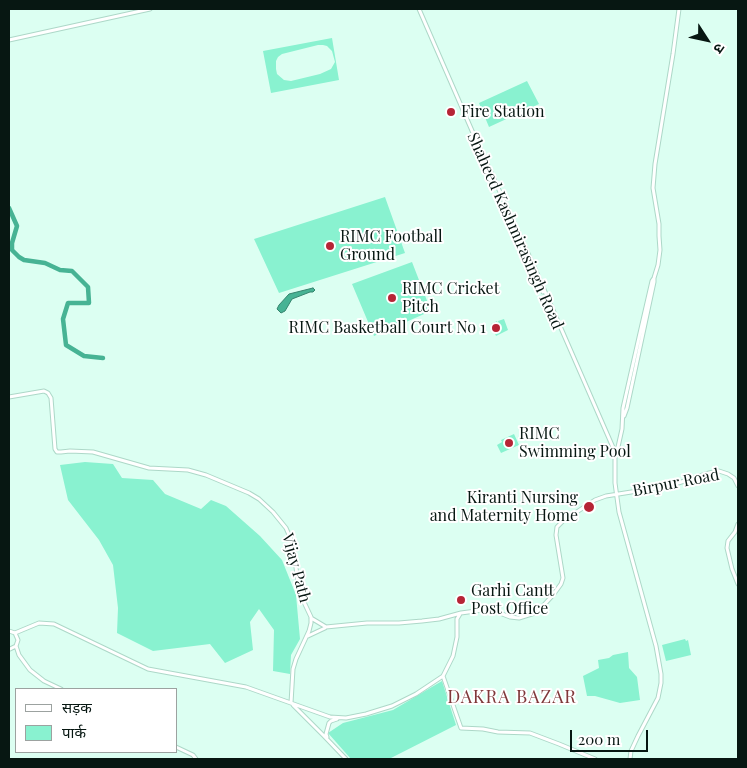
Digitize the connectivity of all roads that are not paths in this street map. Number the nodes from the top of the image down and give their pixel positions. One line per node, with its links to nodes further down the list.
1 (150, 9): 4 (street)
2 (418, 9): 6 (street, Shaheed Kashmirasingh Road)
3 (679, 9): 6 (street)
4 (9, 40)
5 (9, 397): 12 (street, Vijay Path)
6 (615, 453): 8 (street)
7 (738, 486): 8 (street, Birpur Road)
8 (616, 494): 11 (street, Birpur Road); 29 (street)
9 (738, 524): 10 (street)
10 (738, 584)
11 (461, 613): 13 (street); 20 (street)
12 (311, 617): 13 (street); 16 (street, Vijay Path)
13 (326, 627): 16 (street)
14 (9, 631): 15 (street)
15 (16, 634): 17 (street); 22 (street)
16 (307, 636): 22 (street, Vijay Path)
17 (16, 646): 18 (street); 19 (street)
18 (10, 649): 19 (street)
19 (19, 655): 21 (street)
20 (443, 676): 23 (street); 28 (street)
21 (59, 688)
22 (291, 703): 23 (street); 24 (street)
23 (337, 718): 24 (street)
24 (328, 740): 27 (street)
25 (178, 747): 26 (street)
26 (196, 759)
27 (346, 759)
28 (595, 759)
29 (630, 759)

